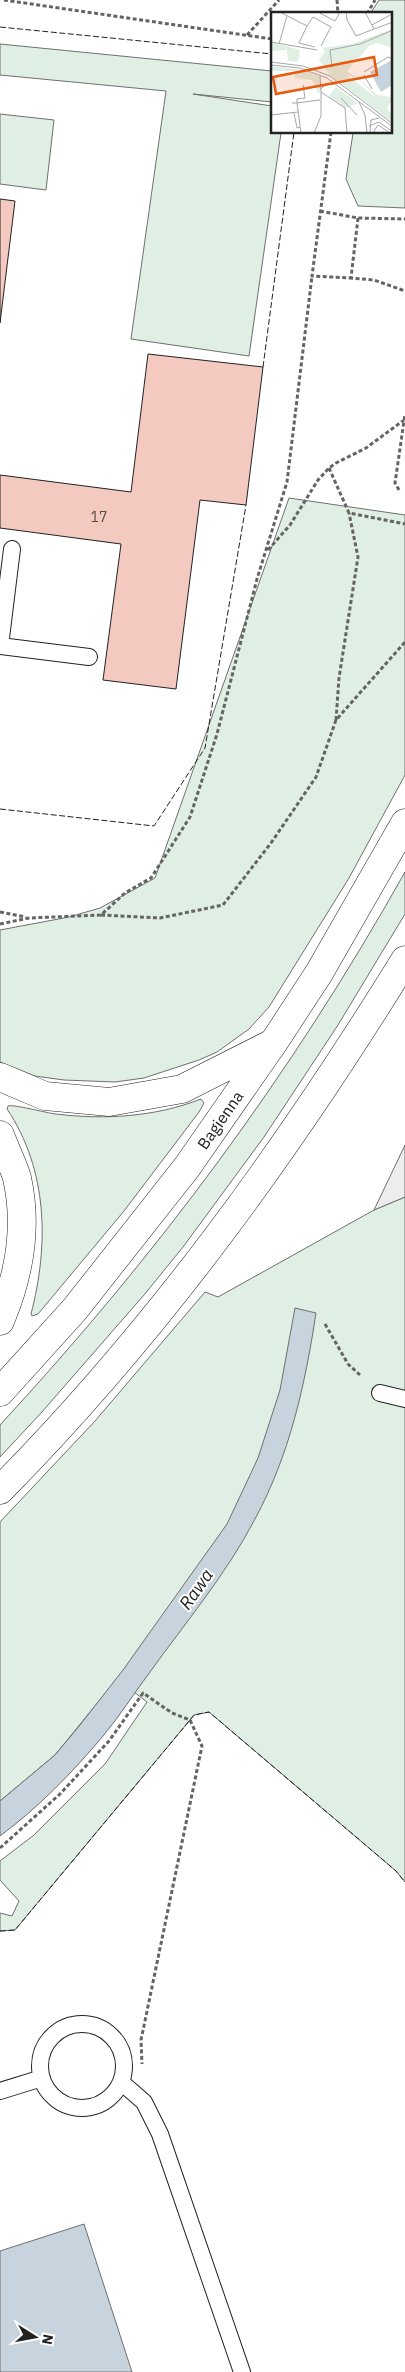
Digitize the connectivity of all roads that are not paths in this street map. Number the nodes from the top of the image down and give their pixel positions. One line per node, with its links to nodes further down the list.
1 (12, 549): 2 (lane)
2 (89, 657)
3 (405, 824): 5 (main road, Bagienna)
4 (405, 960): 12 (main road)
5 (274, 1042): 6 (main road); 9 (main road, Bagienna)
6 (0, 1078)
7 (0, 1135): 8 (main road)
8 (0, 1321)
9 (0, 1392)
10 (380, 1393): 11 (lane)
11 (405, 1399)
12 (0, 1490)
13 (42, 2078): 14 (lane); 14 (lane); 15 (lane)
14 (121, 2082): 16 (lane)
15 (0, 2090)
16 (242, 2372)

